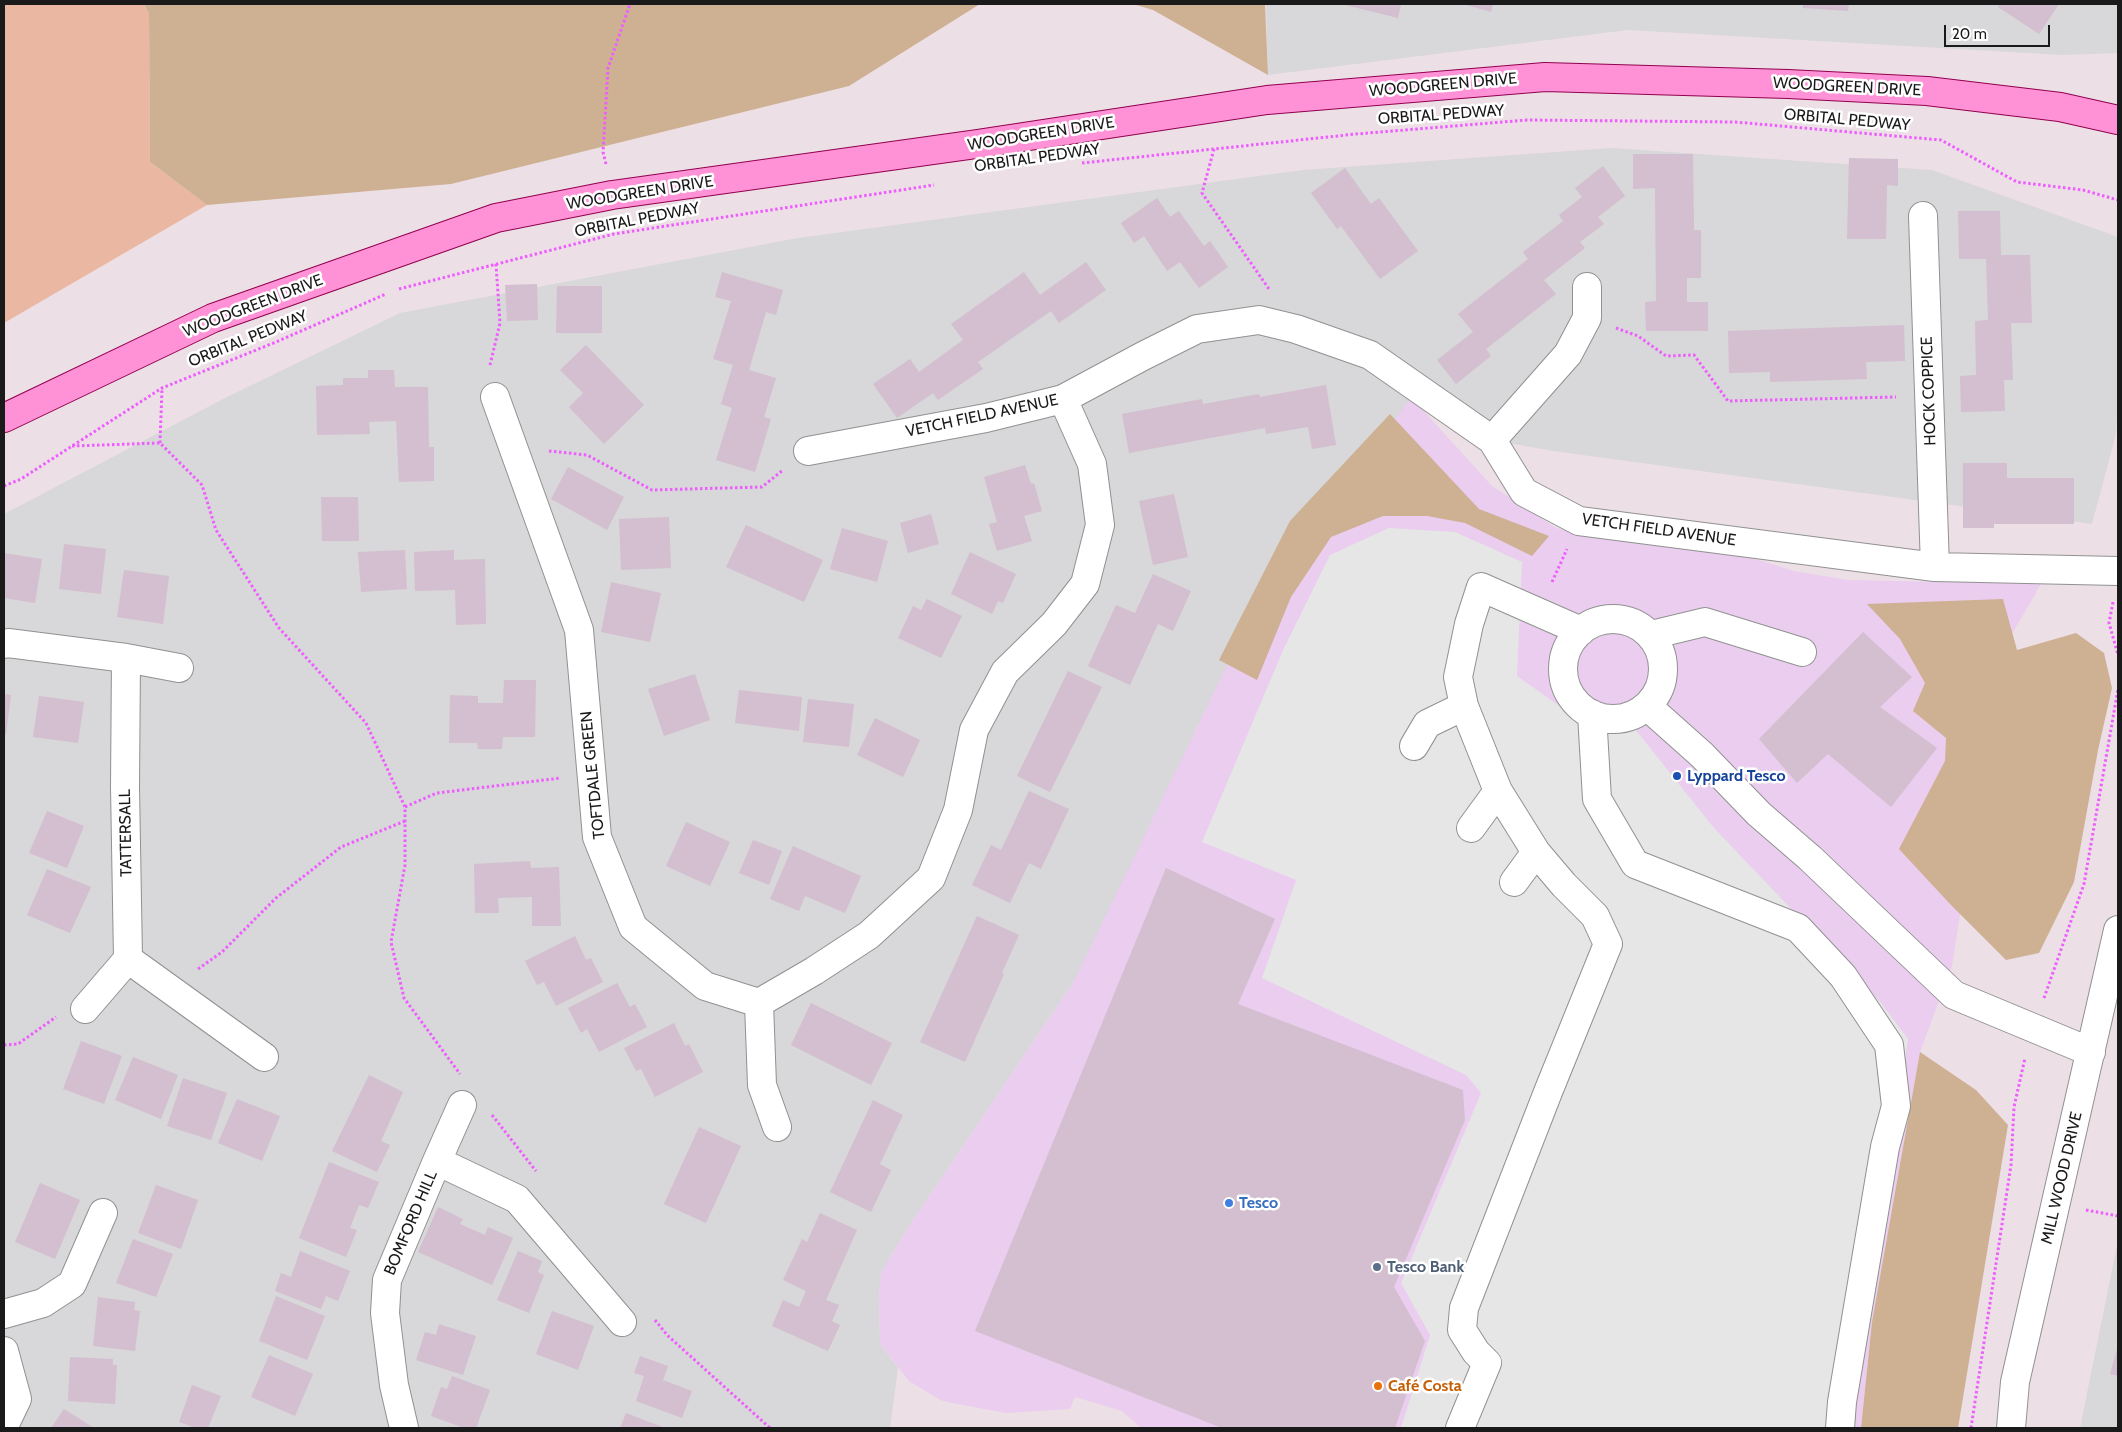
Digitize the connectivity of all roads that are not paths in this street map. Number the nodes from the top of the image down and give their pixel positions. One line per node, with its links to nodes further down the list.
1 (2118, 120): 6 (main road, WOODGREEN DRIVE)
2 (1923, 216): 9 (street, HOCK COPPICE)
3 (1587, 287): 7 (street)
4 (495, 396): 27 (street, TOFTDALE GREEN)
5 (1063, 399): 7 (street, VETCH FIELD AVENUE); 8 (street, VETCH FIELD AVENUE); 27 (street)
6 (4, 418)
7 (1492, 440): 9 (street, VETCH FIELD AVENUE)
8 (808, 451)
9 (1935, 567): 10 (street, VETCH FIELD AVENUE)
10 (2116, 582)
11 (1581, 631): 12 (street); 17 (street); 19 (street)
12 (1651, 635): 14 (street); 18 (street)
13 (4, 644): 15 (street)
14 (1802, 652)
15 (126, 658): 16 (street); 26 (street, TATTERSALL)
16 (179, 668)
17 (1464, 706): 20 (street); 21 (street)
18 (1647, 706): 19 (street); 29 (street)
19 (1592, 714): 41 (street)
20 (1414, 746)
21 (1498, 792): 22 (street); 23 (street)
22 (1470, 828)
23 (1536, 852): 24 (street); 40 (street)
24 (1514, 882)
25 (2118, 930): 29 (street, MILL WOOD DRIVE)
26 (128, 960): 28 (street); 30 (street)
27 (759, 1003): 32 (street)
28 (84, 1009)
29 (2091, 1052): 42 (street, MILL WOOD DRIVE)
30 (264, 1057)
31 (463, 1093): 33 (street)
32 (777, 1127)
33 (437, 1162): 36 (street, BOMFORD HILL); 39 (street, BOMFORD HILL)
34 (103, 1213): 35 (street)
35 (4, 1314)
36 (622, 1322)
37 (7, 1359): 38 (street)
38 (4, 1426)
39 (404, 1428)
40 (1460, 1428)
41 (1840, 1428)
42 (2012, 1428)

